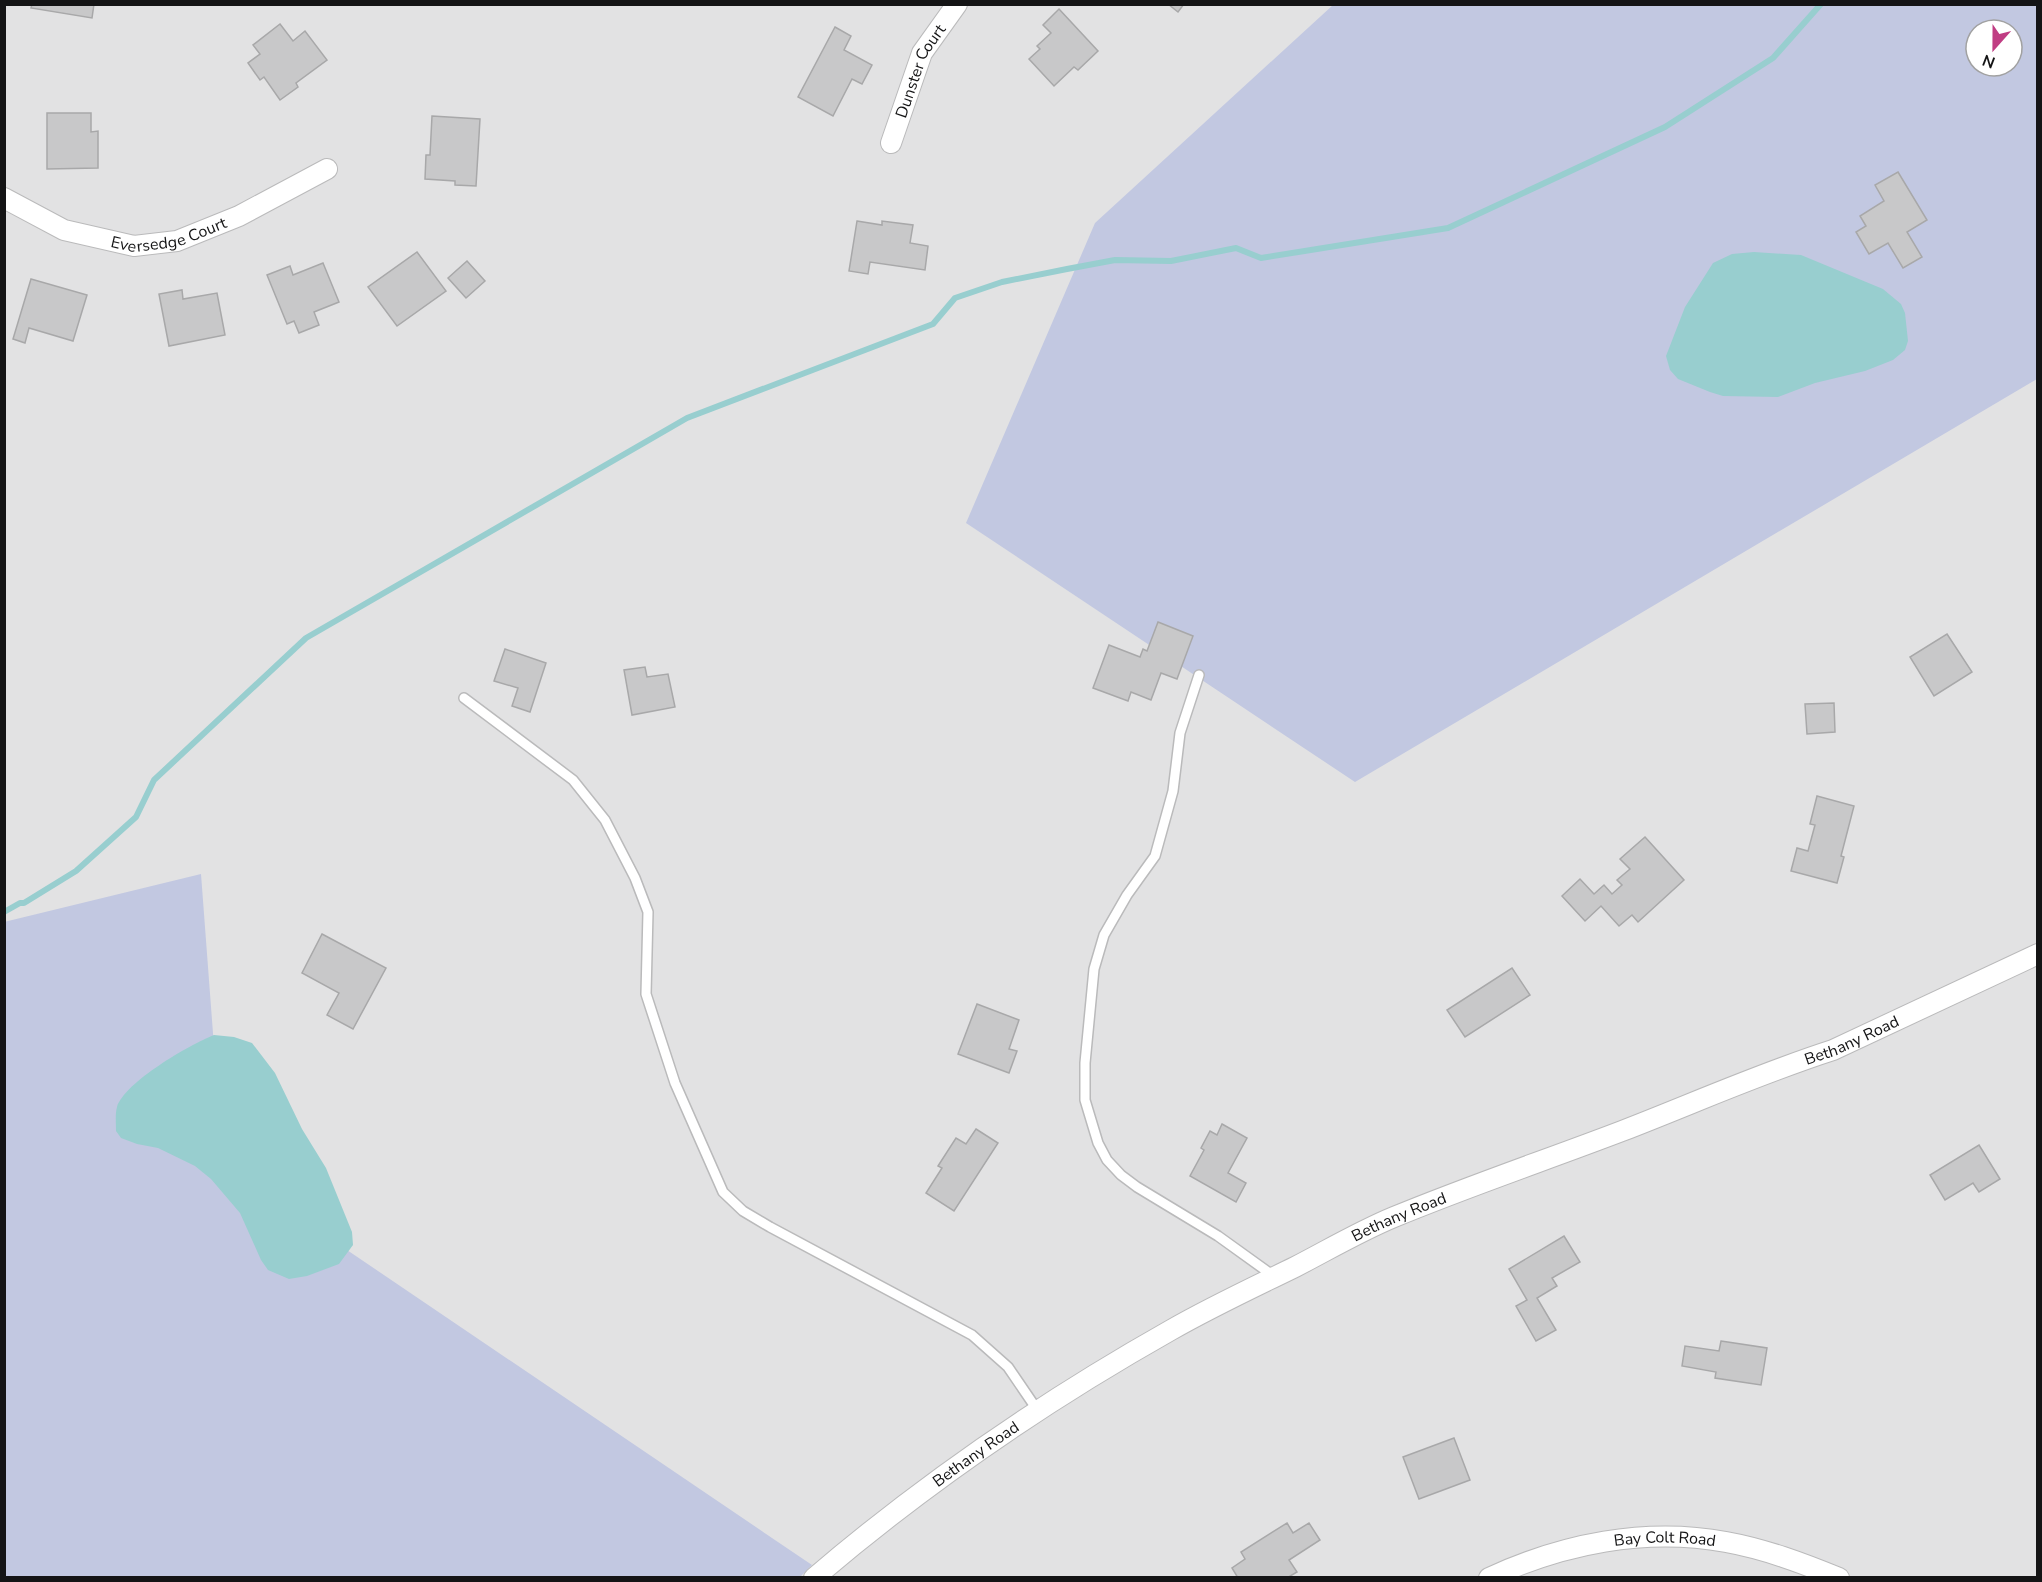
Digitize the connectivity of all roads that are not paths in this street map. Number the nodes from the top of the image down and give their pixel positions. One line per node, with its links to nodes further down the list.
1 (957, 4): 2 (street, Dunster Court)
2 (891, 143)
3 (327, 169): 4 (street, Eversedge Court)
4 (4, 198)
5 (1199, 675): 8 (lane)
6 (464, 698): 9 (lane)
7 (2037, 954): 8 (street, Bethany Road)
8 (1275, 1277): 9 (street, Bethany Road)
9 (1038, 1411): 10 (street, Bethany Road)
10 (814, 1578)
11 (1489, 1578): 12 (street, Bay Colt Road)
12 (1839, 1578)

